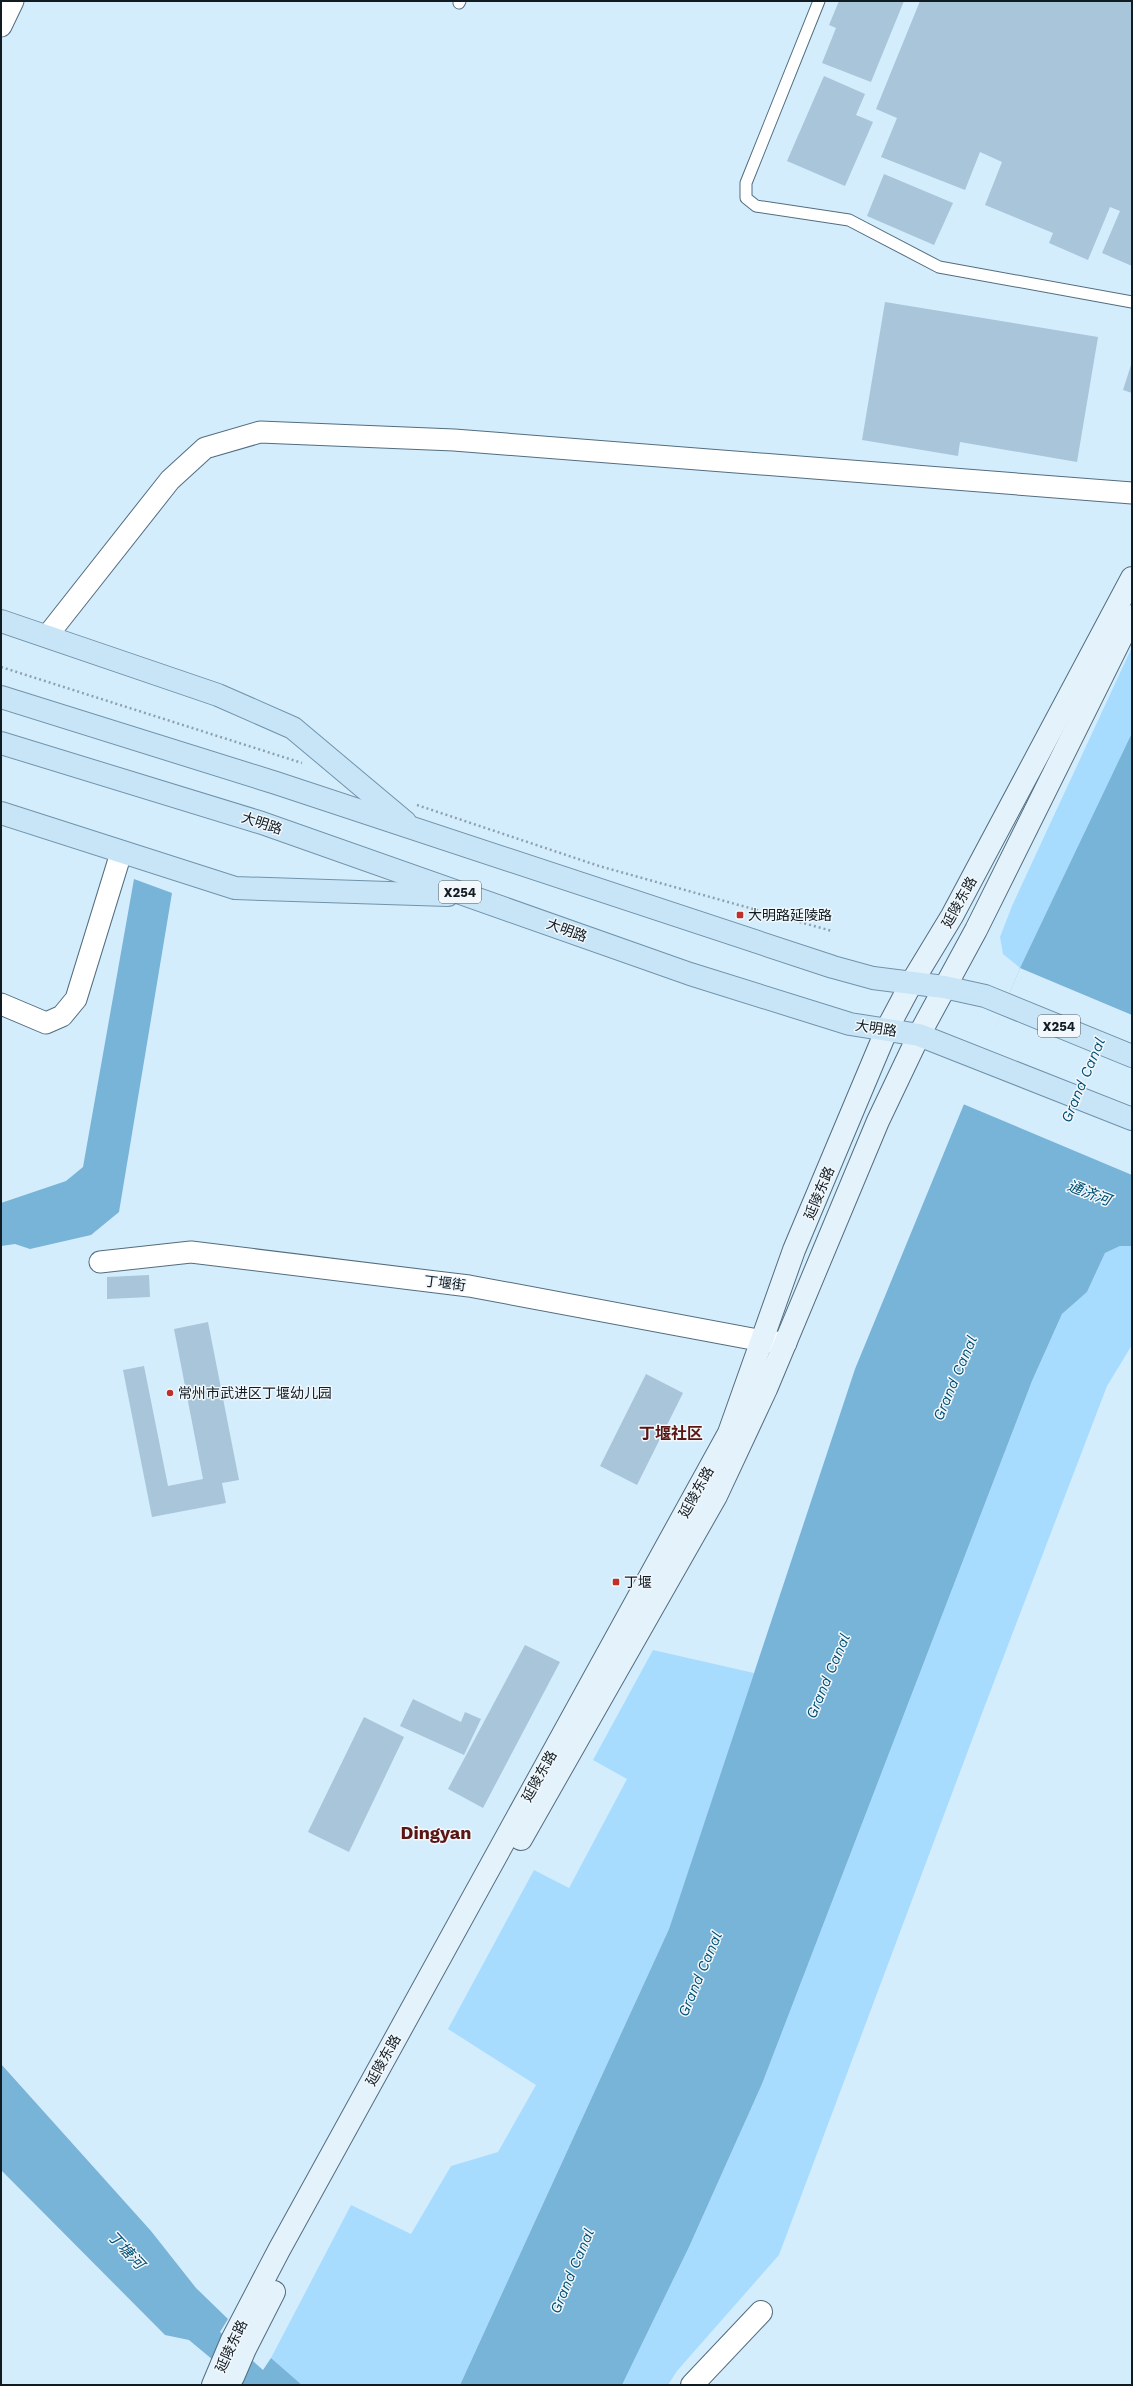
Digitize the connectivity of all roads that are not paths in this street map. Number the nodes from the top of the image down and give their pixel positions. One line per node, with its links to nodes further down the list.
1 (13, 1): 3 (street)
2 (819, 1): 4 (lane)
3 (1, 26)
4 (1132, 302)
5 (1132, 493): 9 (street)
6 (1132, 578): 16 (main road, 延陵东路)
7 (1132, 616): 17 (main road, 延陵东路)
8 (1, 621): 9 (main road)
9 (47, 636): 13 (main road)
10 (1, 697): 13 (main road, X254)
11 (1, 743): 15 (main road, 大明路 / X254)
12 (1, 813): 14 (main road)
13 (415, 830): 16 (main road, X254)
14 (121, 853): 15 (main road); 18 (street)
15 (470, 895): 19 (main road, 大明路 / X254)
16 (912, 982): 17 (main road, X254); 19 (main road, 延陵东路)
17 (944, 987): 20 (main road, 延陵东路); 21 (main road, X254)
18 (1, 1004)
19 (887, 1029): 20 (main road, 大明路 / X254); 24 (main road, 延陵东路)
20 (919, 1035): 22 (main road, 大明路 / X254); 25 (main road, 延陵东路)
21 (1132, 1056)
22 (1132, 1119)
23 (100, 1262): 24 (street, 丁堰街)
24 (763, 1341): 25 (street, 丁堰街); 27 (main road, 延陵东路)
25 (786, 1343): 27 (main road, 延陵东路)
26 (761, 2312): 29 (street)
27 (238, 2344): 28 (main road, 延陵东路)
28 (223, 2382)
29 (692, 2385)

